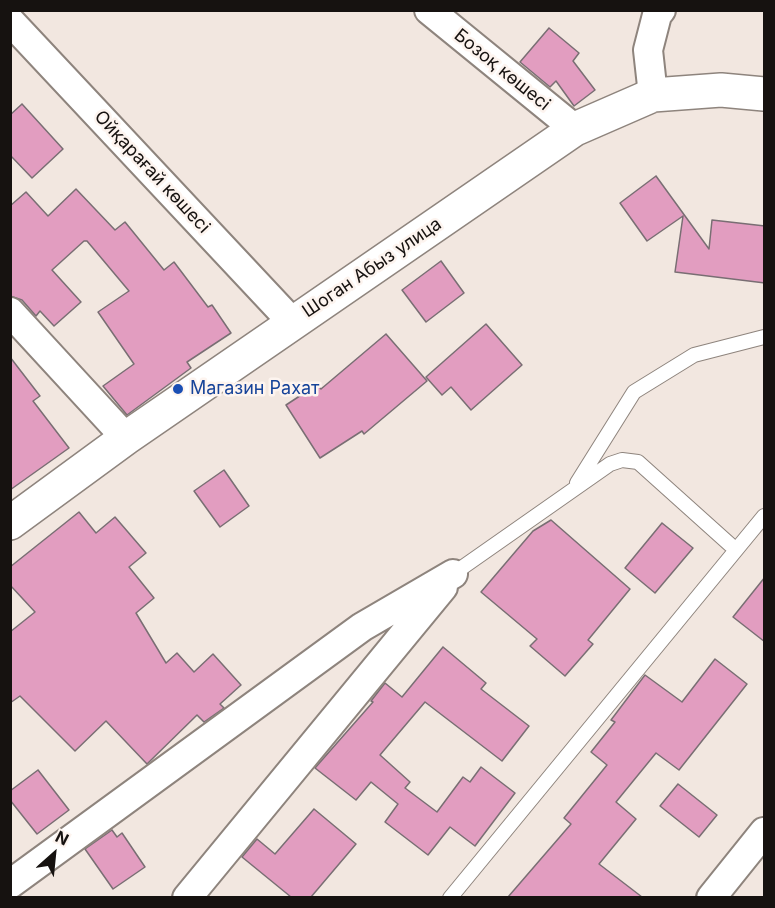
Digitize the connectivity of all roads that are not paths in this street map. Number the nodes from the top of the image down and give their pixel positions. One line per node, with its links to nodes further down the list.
1 (429, 10): 6 (street, Бозоқ көшесі)
2 (661, 10): 5 (street)
3 (10, 21): 8 (street, Ойқарағай көшесі)
4 (765, 94): 5 (street, Шоган Абыз улица)
5 (653, 95): 6 (street, Шоган Абыз улица)
6 (574, 129): 8 (street, Шоган Абыз улица)
7 (10, 312): 10 (street)
8 (293, 323): 10 (street, Шоган Абыз улица)
9 (765, 337): 11 (lane)
10 (126, 438): 13 (street, Шоган Абыз улица)
11 (573, 490): 14 (lane); 15 (lane)
12 (765, 516): 14 (lane)
13 (10, 523)
14 (736, 550): 19 (lane)
15 (453, 574): 17 (street); 18 (street)
16 (765, 832): 20 (street)
17 (10, 884)
18 (187, 897)
19 (450, 897)
20 (711, 897)

